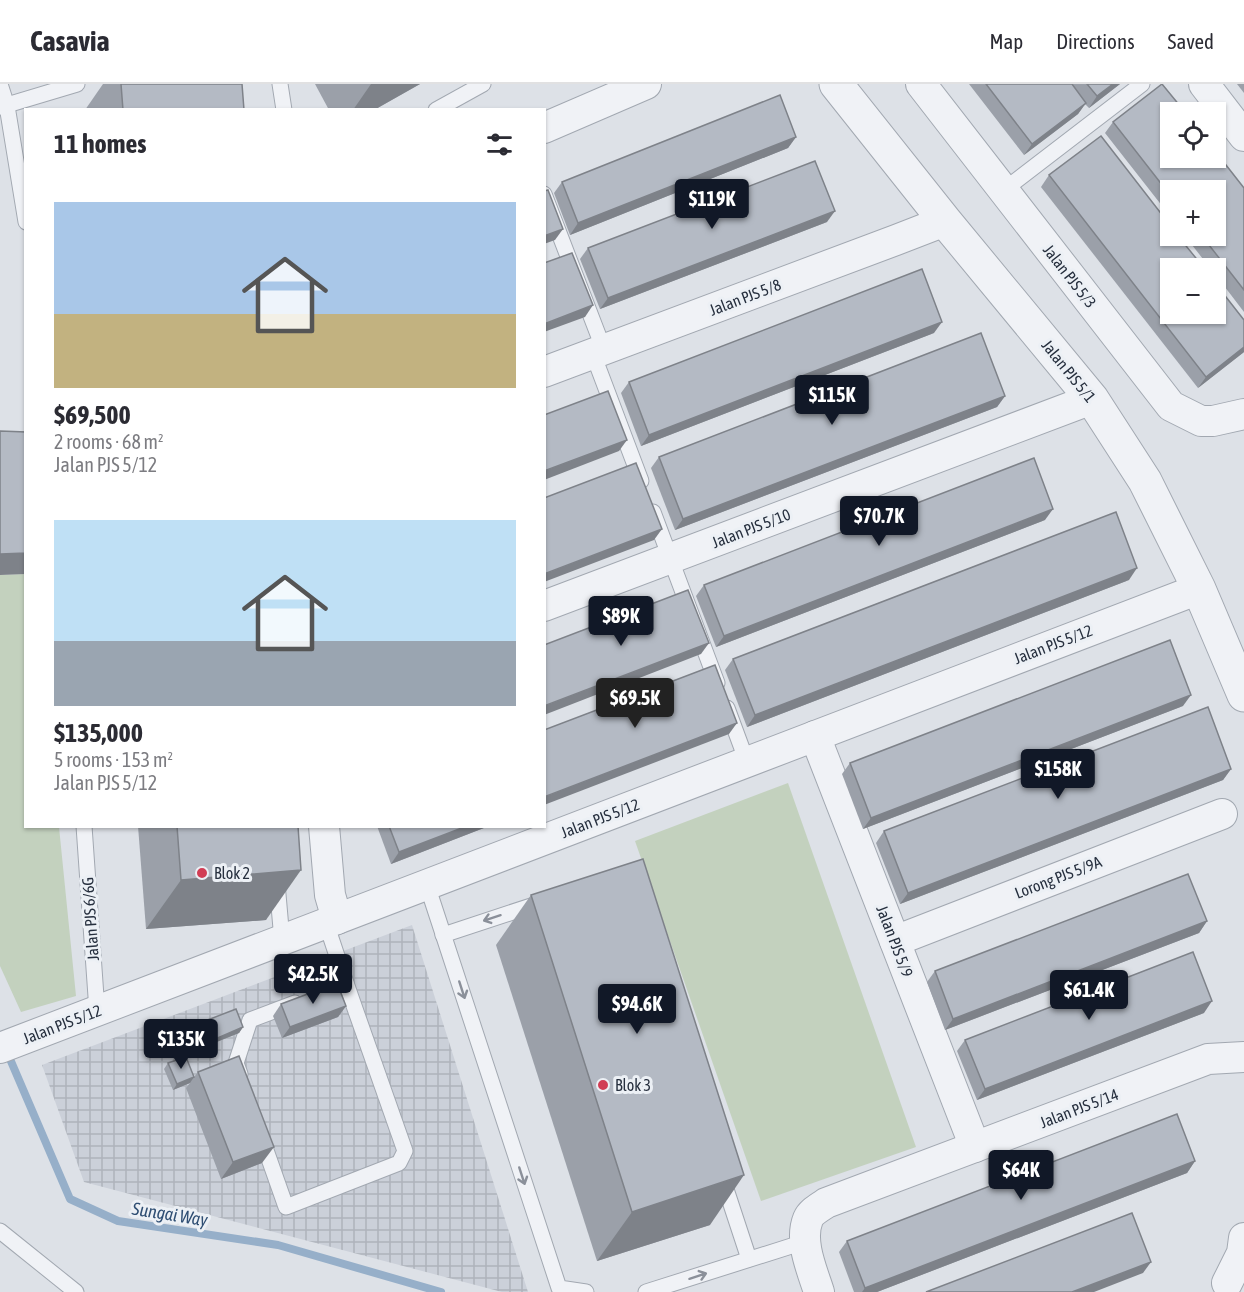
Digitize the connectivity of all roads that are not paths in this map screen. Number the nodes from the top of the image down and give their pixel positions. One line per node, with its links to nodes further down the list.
1 (0, 84): 10 (lane)
2 (77, 84): 10 (lane)
3 (280, 84): 11 (lane)
4 (483, 84): 12 (lane)
5 (646, 84): 13 (street)
6 (836, 84): 18 (street, Jalan PJS 5/1)
7 (921, 84): 15 (street, Jalan PJS 5/3)
8 (1142, 84): 15 (lane)
9 (1204, 84): 14 (street)
10 (3, 107): 17 (lane)
11 (284, 108)
12 (440, 108)
13 (546, 127)
14 (1244, 136)
15 (1004, 190): 22 (street, Jalan PJS 5/3)
16 (546, 200): 19 (lane)
17 (24, 212)
18 (945, 221): 19 (street, Jalan PJS 5/8); 21 (street, Jalan PJS 5/1)
19 (598, 352): 20 (street, Jalan PJS 5/8); 23 (lane)
20 (546, 371)
21 (1092, 399): 23 (street, Jalan PJS 5/10); 24 (street, Jalan PJS 5/1)
22 (1244, 414)
23 (670, 558): 25 (street, Jalan PJS 5/10); 28 (lane)
24 (1199, 589): 26 (street, Jalan PJS 5/1); 27 (street, Jalan PJS 5/12)
25 (546, 605)
26 (1244, 695)
27 (815, 736): 28 (street, Jalan PJS 5/12); 38 (street, Jalan PJS 5/9)
28 (747, 762): 33 (street, Jalan PJS 5/12)
29 (1222, 814): 38 (street, Lorong PJS 5/9A)
30 (84, 828): 40 (lane, Jalan PJS 6/6G)
31 (324, 828): 35 (street)
32 (277, 872): 37 (lane)
33 (427, 885): 35 (street, Jalan PJS 5/12); 36 (lane)
34 (555, 898): 36 (lane, one-way to 36)
35 (332, 921): 37 (street, Jalan PJS 5/12); 39 (lane)
36 (443, 935): 53 (lane, one-way to 53)
37 (282, 940): 40 (street, Jalan PJS 5/12)
38 (895, 941): 45 (street, Jalan PJS 5/9)
39 (345, 983): 43 (lane); 44 (lane)
40 (97, 1011): 41 (street, Jalan PJS 5/12)
41 (0, 1048)
42 (1244, 1057): 45 (street, Jalan PJS 5/14)
43 (243, 1085)
44 (255, 1119)
45 (975, 1147): 49 (street, Jalan PJS 5/14)
46 (720, 1169): 50 (lane)
47 (0, 1231): 52 (lane)
48 (1244, 1238): 51 (street)
49 (804, 1242): 50 (lane); 55 (street)
50 (749, 1259): 54 (lane, one-way to 50)
51 (1225, 1285)
52 (76, 1292)
53 (586, 1292)
54 (646, 1292)
55 (819, 1292)

